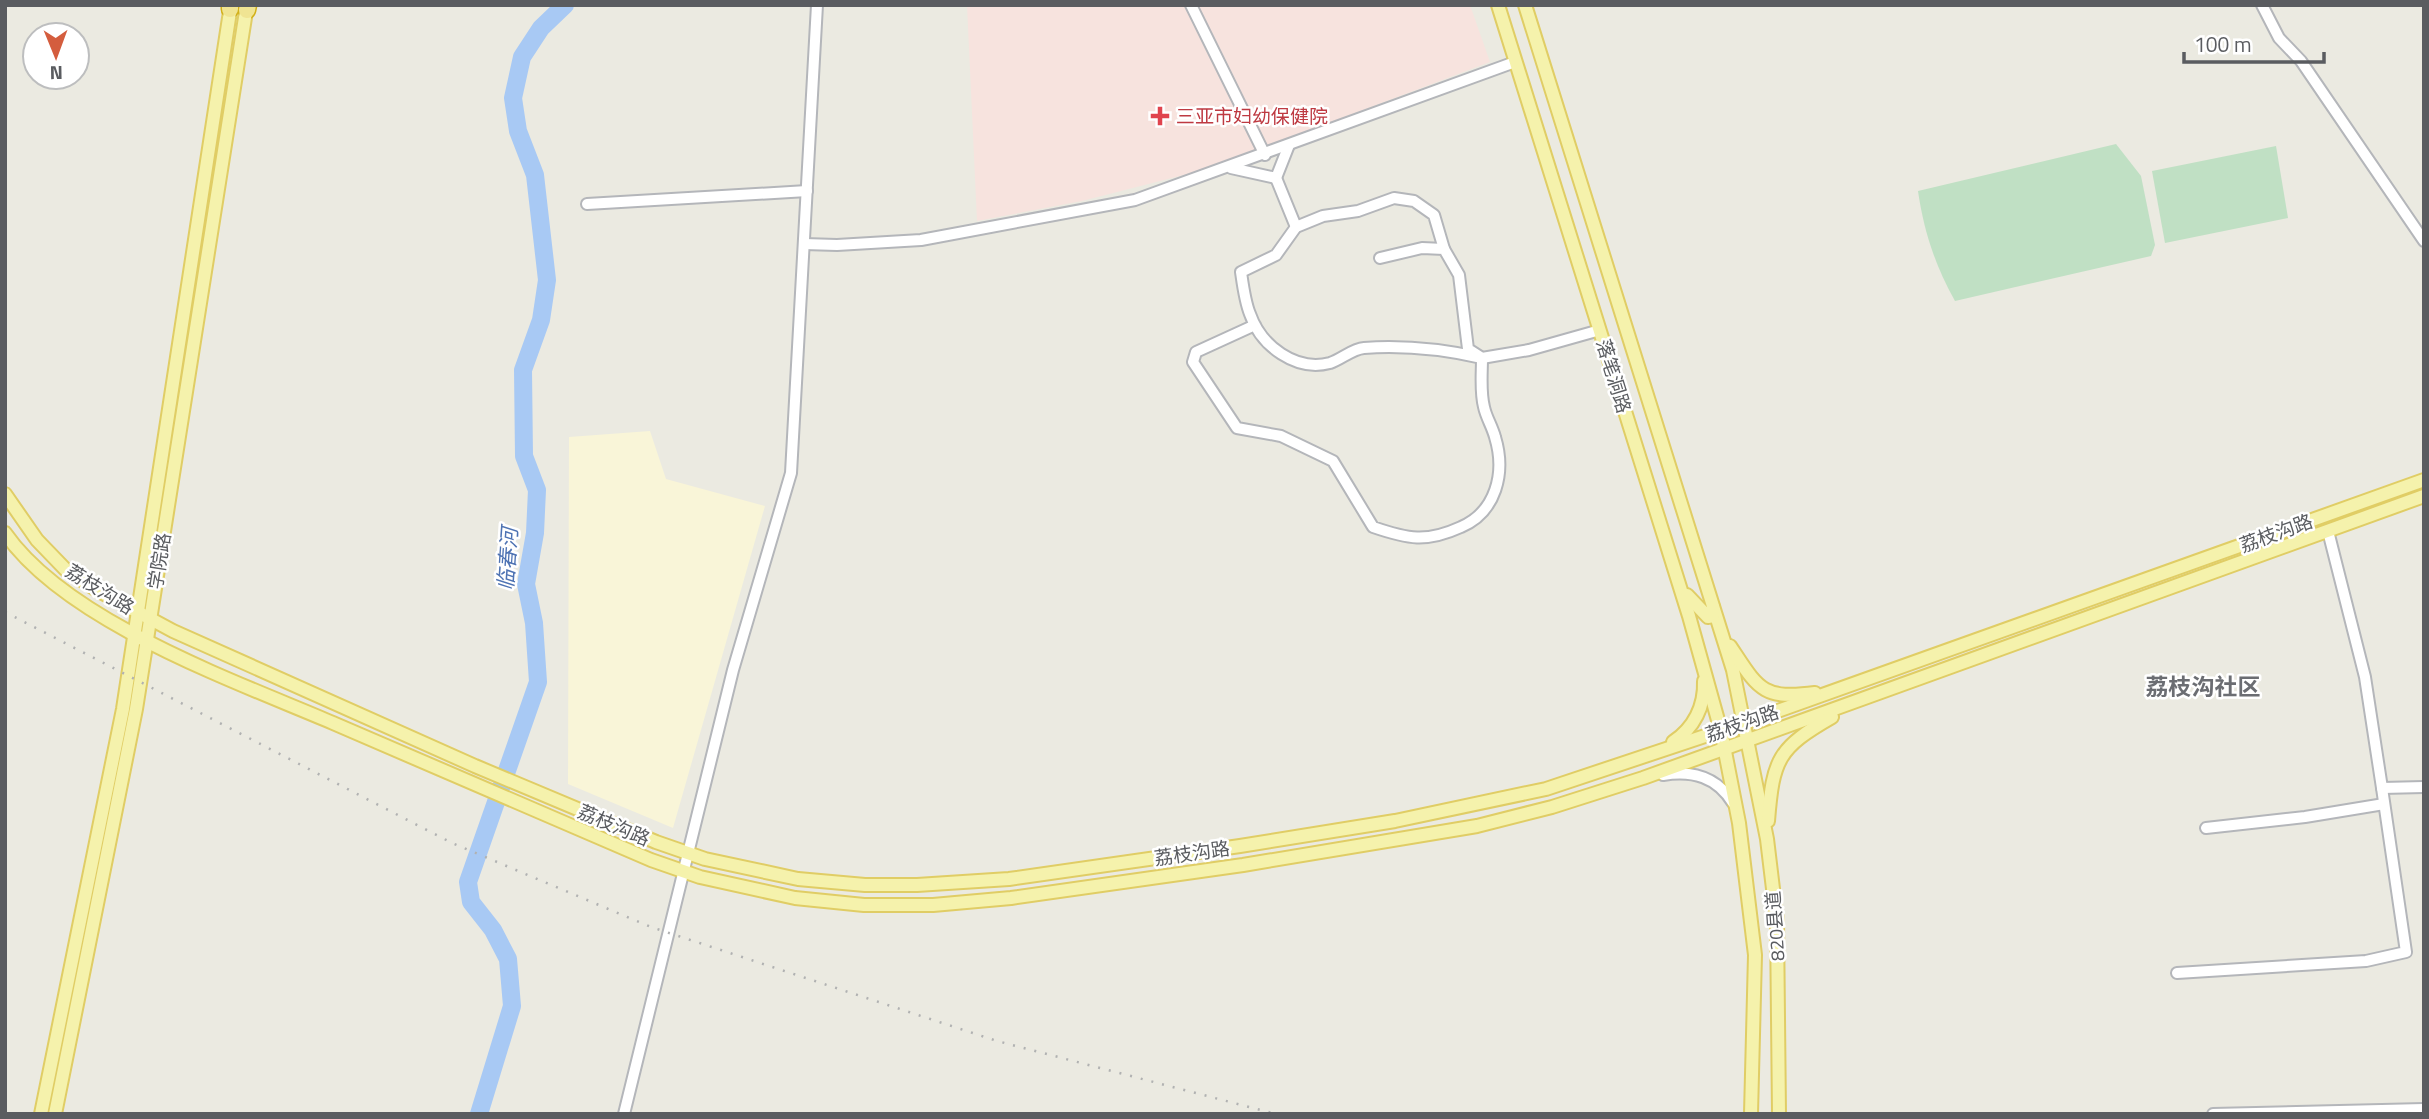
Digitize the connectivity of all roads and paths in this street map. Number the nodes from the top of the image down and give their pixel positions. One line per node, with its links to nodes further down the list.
1 (817, 5): 13 (street)
2 (1191, 5): 10 (street)
3 (1498, 5): 8 (main road, 落笔洞路)
4 (1525, 5): 29 (main road, 落笔洞路)
5 (2262, 5): 16 (street)
6 (230, 6): 30 (main road, 学院路)
7 (247, 7): 31 (main road, 学院路)
8 (1516, 62): 9 (street); 21 (main road, 落笔洞路)
9 (1289, 145): 10 (street); 12 (street)
10 (1265, 155): 11 (street)
11 (1231, 167): 12 (street); 17 (street)
12 (1276, 178): 15 (street)
13 (807, 191): 14 (street); 17 (street)
14 (587, 204)
15 (1296, 227): 18 (street); 20 (street)
16 (2424, 241)
17 (804, 244): 50 (street)
18 (1444, 249): 19 (street); 22 (street)
19 (1380, 258)
20 (1255, 324): 22 (street); 22 (street)
21 (1600, 330): 22 (street); 28 (main road, 落笔洞路)
22 (1482, 358)
23 (2424, 480): 36 (main road, 荔枝沟路)
24 (5, 494): 30 (main road, 荔枝沟路)
25 (2424, 496): 26 (main road, 荔枝沟路)
26 (2328, 531): 37 (main road, 荔枝沟路); 45 (street)
27 (5, 533): 32 (main road, 荔枝沟路)
28 (1677, 576): 29 (main road); 35 (main road, 落笔洞路)
29 (1713, 607): 33 (main road, 落笔洞路)
30 (137, 613): 31 (main road, 荔枝沟路); 32 (main road, 学院路)
31 (150, 619): 34 (main road, 学院路); 50 (main road, 荔枝沟路)
32 (134, 632): 34 (main road, 荔枝沟路); 54 (main road, 学院路)
33 (1721, 633): 36 (main road); 38 (main road, 落笔洞路)
34 (147, 641): 51 (main road, 荔枝沟路); 55 (main road, 学院路)
35 (1701, 657): 39 (main road, 落笔洞路); 42 (main road)
36 (1843, 688): 38 (main road, 荔枝沟路)
37 (1849, 704): 40 (main road, 荔枝沟路); 49 (main road)
38 (1744, 723): 39 (main road, 荔枝沟路); 40 (main road, 落笔洞路)
39 (1721, 731): 41 (main road, 落笔洞路); 42 (main road, 荔枝沟路)
40 (1749, 740): 41 (main road, 荔枝沟路); 49 (main road, 820县道)
41 (1725, 749): 43 (main road, 荔枝沟路); 47 (main road, 820县道)
42 (1658, 752): 50 (main road, 荔枝沟路)
43 (1643, 778): 47 (street); 51 (main road, 荔枝沟路)
44 (2424, 787): 45 (street)
45 (2382, 788): 46 (street)
46 (2384, 804): 48 (street); 52 (street)
47 (1736, 808): 57 (main road, 820县道)
48 (2206, 828)
49 (1767, 839): 58 (main road, 820县道)
50 (687, 853): 51 (street)
51 (684, 872): 56 (street)
52 (2177, 973)
53 (2424, 1109): 59 (street)
54 (41, 1114)
55 (55, 1114)
56 (624, 1114)
57 (1751, 1114)
58 (1779, 1114)
59 (2214, 1114)

